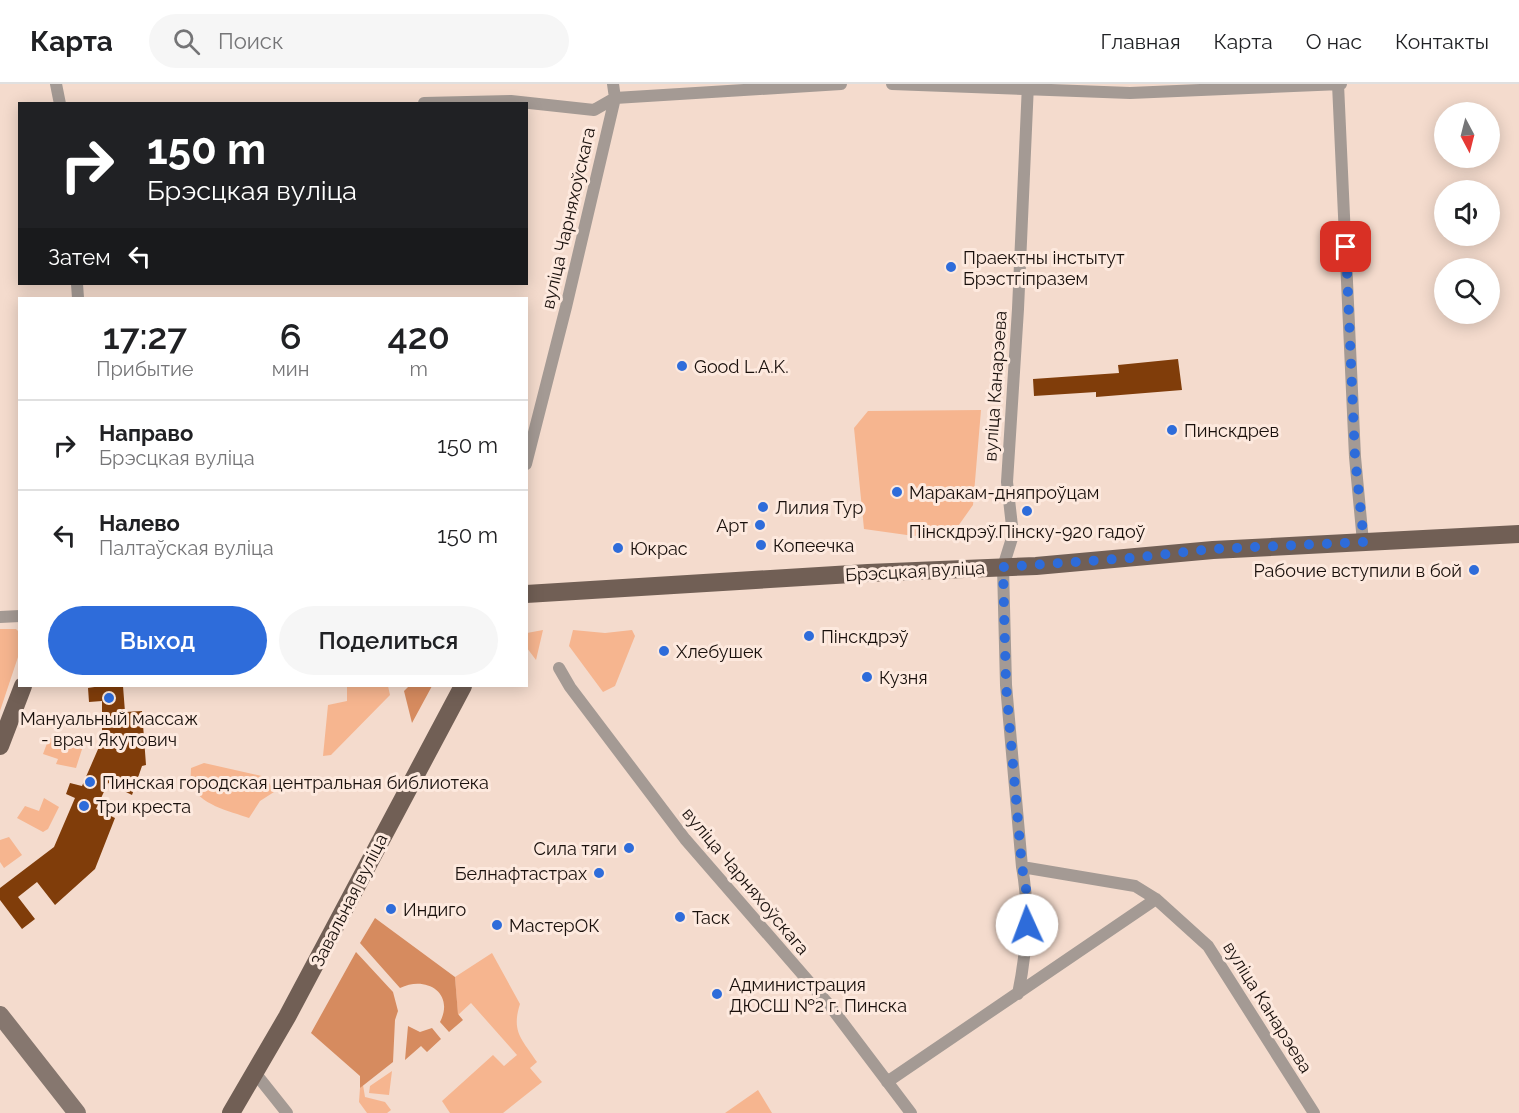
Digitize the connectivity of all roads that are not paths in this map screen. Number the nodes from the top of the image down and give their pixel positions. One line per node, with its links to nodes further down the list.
1 (56, 84): 9 (street)
2 (614, 84): 8 (street, вуліца Чарняхоўскага)
3 (818, 84): 4 (street); 8 (street)
4 (841, 84)
5 (892, 84): 7 (street)
6 (1339, 84): 7 (street); 15 (street)
7 (1028, 87): 16 (street, вуліца Канарэева)
8 (615, 98): 12 (street); 13 (street, вуліца Чарняхоўскага)
9 (60, 102)
10 (468, 102): 11 (street)
11 (520, 102)
12 (528, 103)
13 (528, 456)
14 (1519, 534): 15 (main road, Брэсцкая вуліца)
15 (1364, 542): 16 (main road, Брэсцкая вуліца)
16 (1003, 567): 17 (main road, Брэсцкая вуліца); 24 (street, вуліца Канарэева)
17 (528, 594)
18 (18, 616): 19 (street)
19 (0, 617)
20 (559, 668): 29 (street, вуліца Чарняхоўскага)
21 (23, 687): 23 (main road)
22 (462, 687): 28 (main road, Завальная вуліца)
23 (0, 746)
24 (1022, 867): 25 (street, вуліца Канарэева); 26 (street, вуліца Канарэева)
25 (1156, 900): 26 (street); 34 (street, вуліца Канарэева)
26 (1018, 994): 29 (street)
27 (0, 1015): 30 (main road)
28 (255, 1074): 31 (main road, Завальная вуліца); 32 (street)
29 (887, 1082): 33 (street, вуліца Чарняхоўскага)
30 (77, 1113)
31 (231, 1113)
32 (287, 1113)
33 (911, 1113)
34 (1314, 1113)

